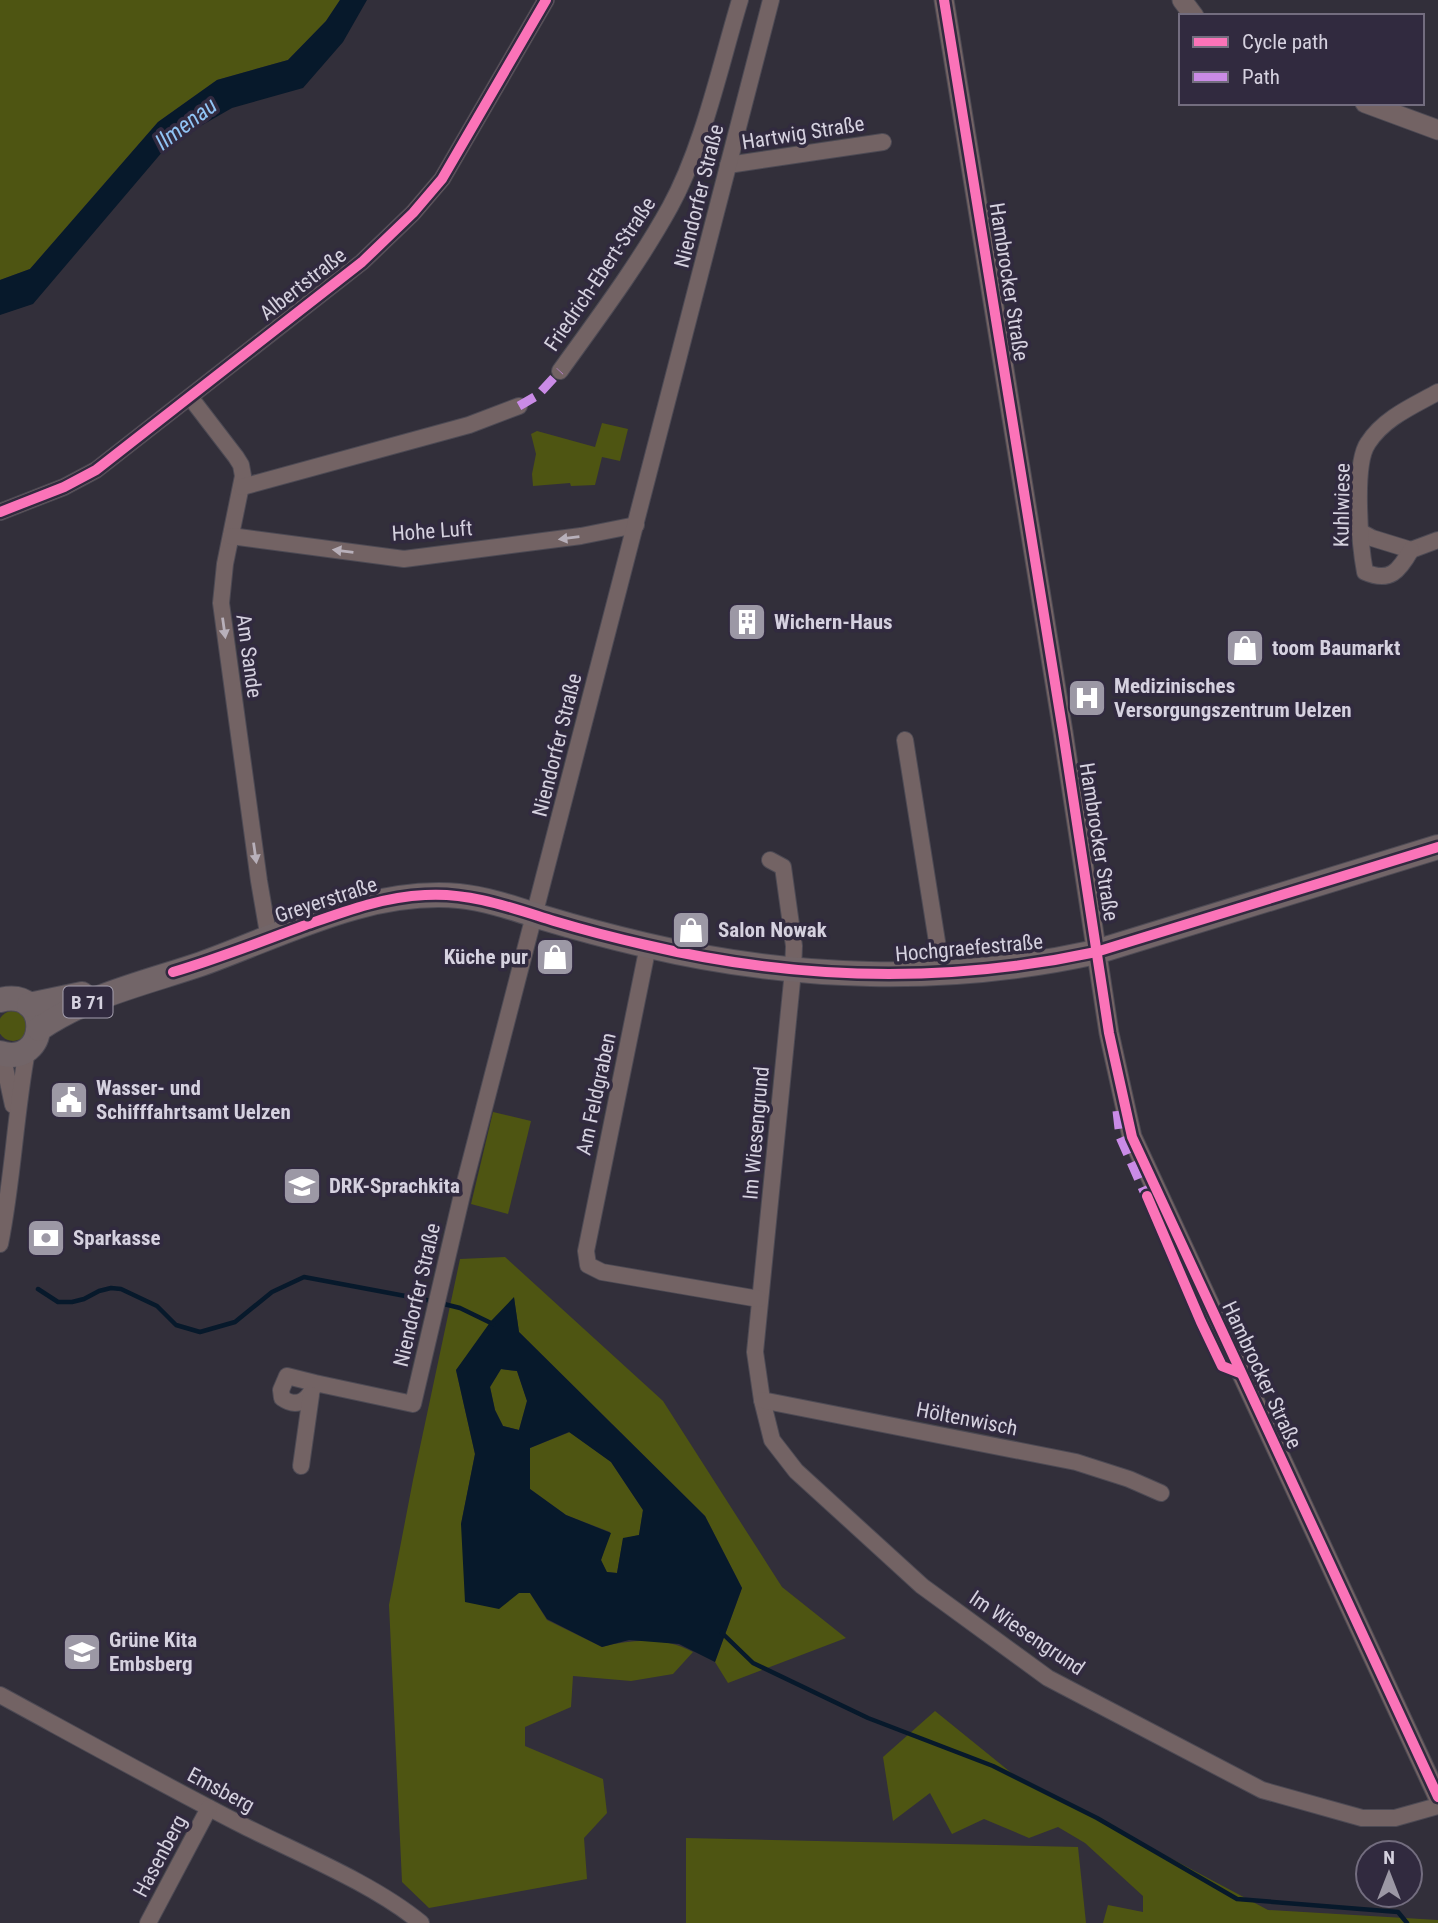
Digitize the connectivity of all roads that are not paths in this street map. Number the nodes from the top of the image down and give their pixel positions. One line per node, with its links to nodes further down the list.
1 (546, 0): 11 (street, Albertstraße)
2 (740, 0): 9 (street, Friedrich-Ebert-Straße)
3 (771, 0): 8 (street, Niendorfer Straße)
4 (944, 0): 26 (street, Hambrocker Straße)
5 (1370, 105): 6 (street)
6 (1438, 130)
7 (883, 142): 8 (street, Hartwig Straße)
8 (728, 165): 15 (street, Niendorfer Straße)
9 (560, 371)
10 (1438, 392): 16 (street, Kuhlwiese)
11 (190, 397): 13 (street, Am Sande); 14 (street, Albertstraße)
12 (519, 406): 13 (street)
13 (242, 487): 17 (street, Am Sande)
14 (0, 512)
15 (636, 525): 17 (street, Hohe Luft, one-way to 17); 23 (street, Niendorfer Straße)
16 (1359, 531): 19 (street); 19 (street, Kuhlwiese)
17 (231, 536): 24 (street, Am Sande, one-way to 24)
18 (1438, 540): 19 (street)
19 (1411, 550)
20 (905, 740): 28 (street)
21 (1438, 846): 26 (main road, Hochgraefestraße / B 71)
22 (770, 860): 27 (street, Im Wiesengrund)
23 (535, 915): 24 (main road, Greyerstraße / B 71); 25 (main road, Hochgraefestraße / B 71); 38 (street, Niendorfer Straße)
24 (269, 939): 29 (main road, Greyerstraße / B 71)
25 (648, 946): 27 (main road, Hochgraefestraße / B 71); 36 (street, Am Feldgraben)
26 (1096, 952): 28 (main road, Hochgraefestraße / B 71); 41 (street, Hambrocker Straße)
27 (793, 971): 28 (main road, Hochgraefestraße / B 71); 36 (street, Im Wiesengrund)
28 (942, 973)
29 (141, 982): 31 (main road, Greyerstraße / B 71); 32 (main road, Greyerstraße / B 71)
30 (0, 1000): 31 (main road)
31 (29, 1005): 32 (main road)
32 (33, 1040): 33 (main road); 34 (street)
33 (1, 1054): 34 (street)
34 (16, 1118): 35 (street)
35 (0, 1244)
36 (759, 1299): 37 (street, Im Wiesengrund)
37 (762, 1401): 39 (street, Höltenwisch); 42 (street, Im Wiesengrund)
38 (301, 1466)
39 (1161, 1493)
40 (0, 1695): 43 (street, Emsberg)
41 (1438, 1797)
42 (1438, 1806)
43 (208, 1808): 44 (street, Hasenberg); 45 (street, Emsberg)
44 (148, 1923)
45 (421, 1923)

